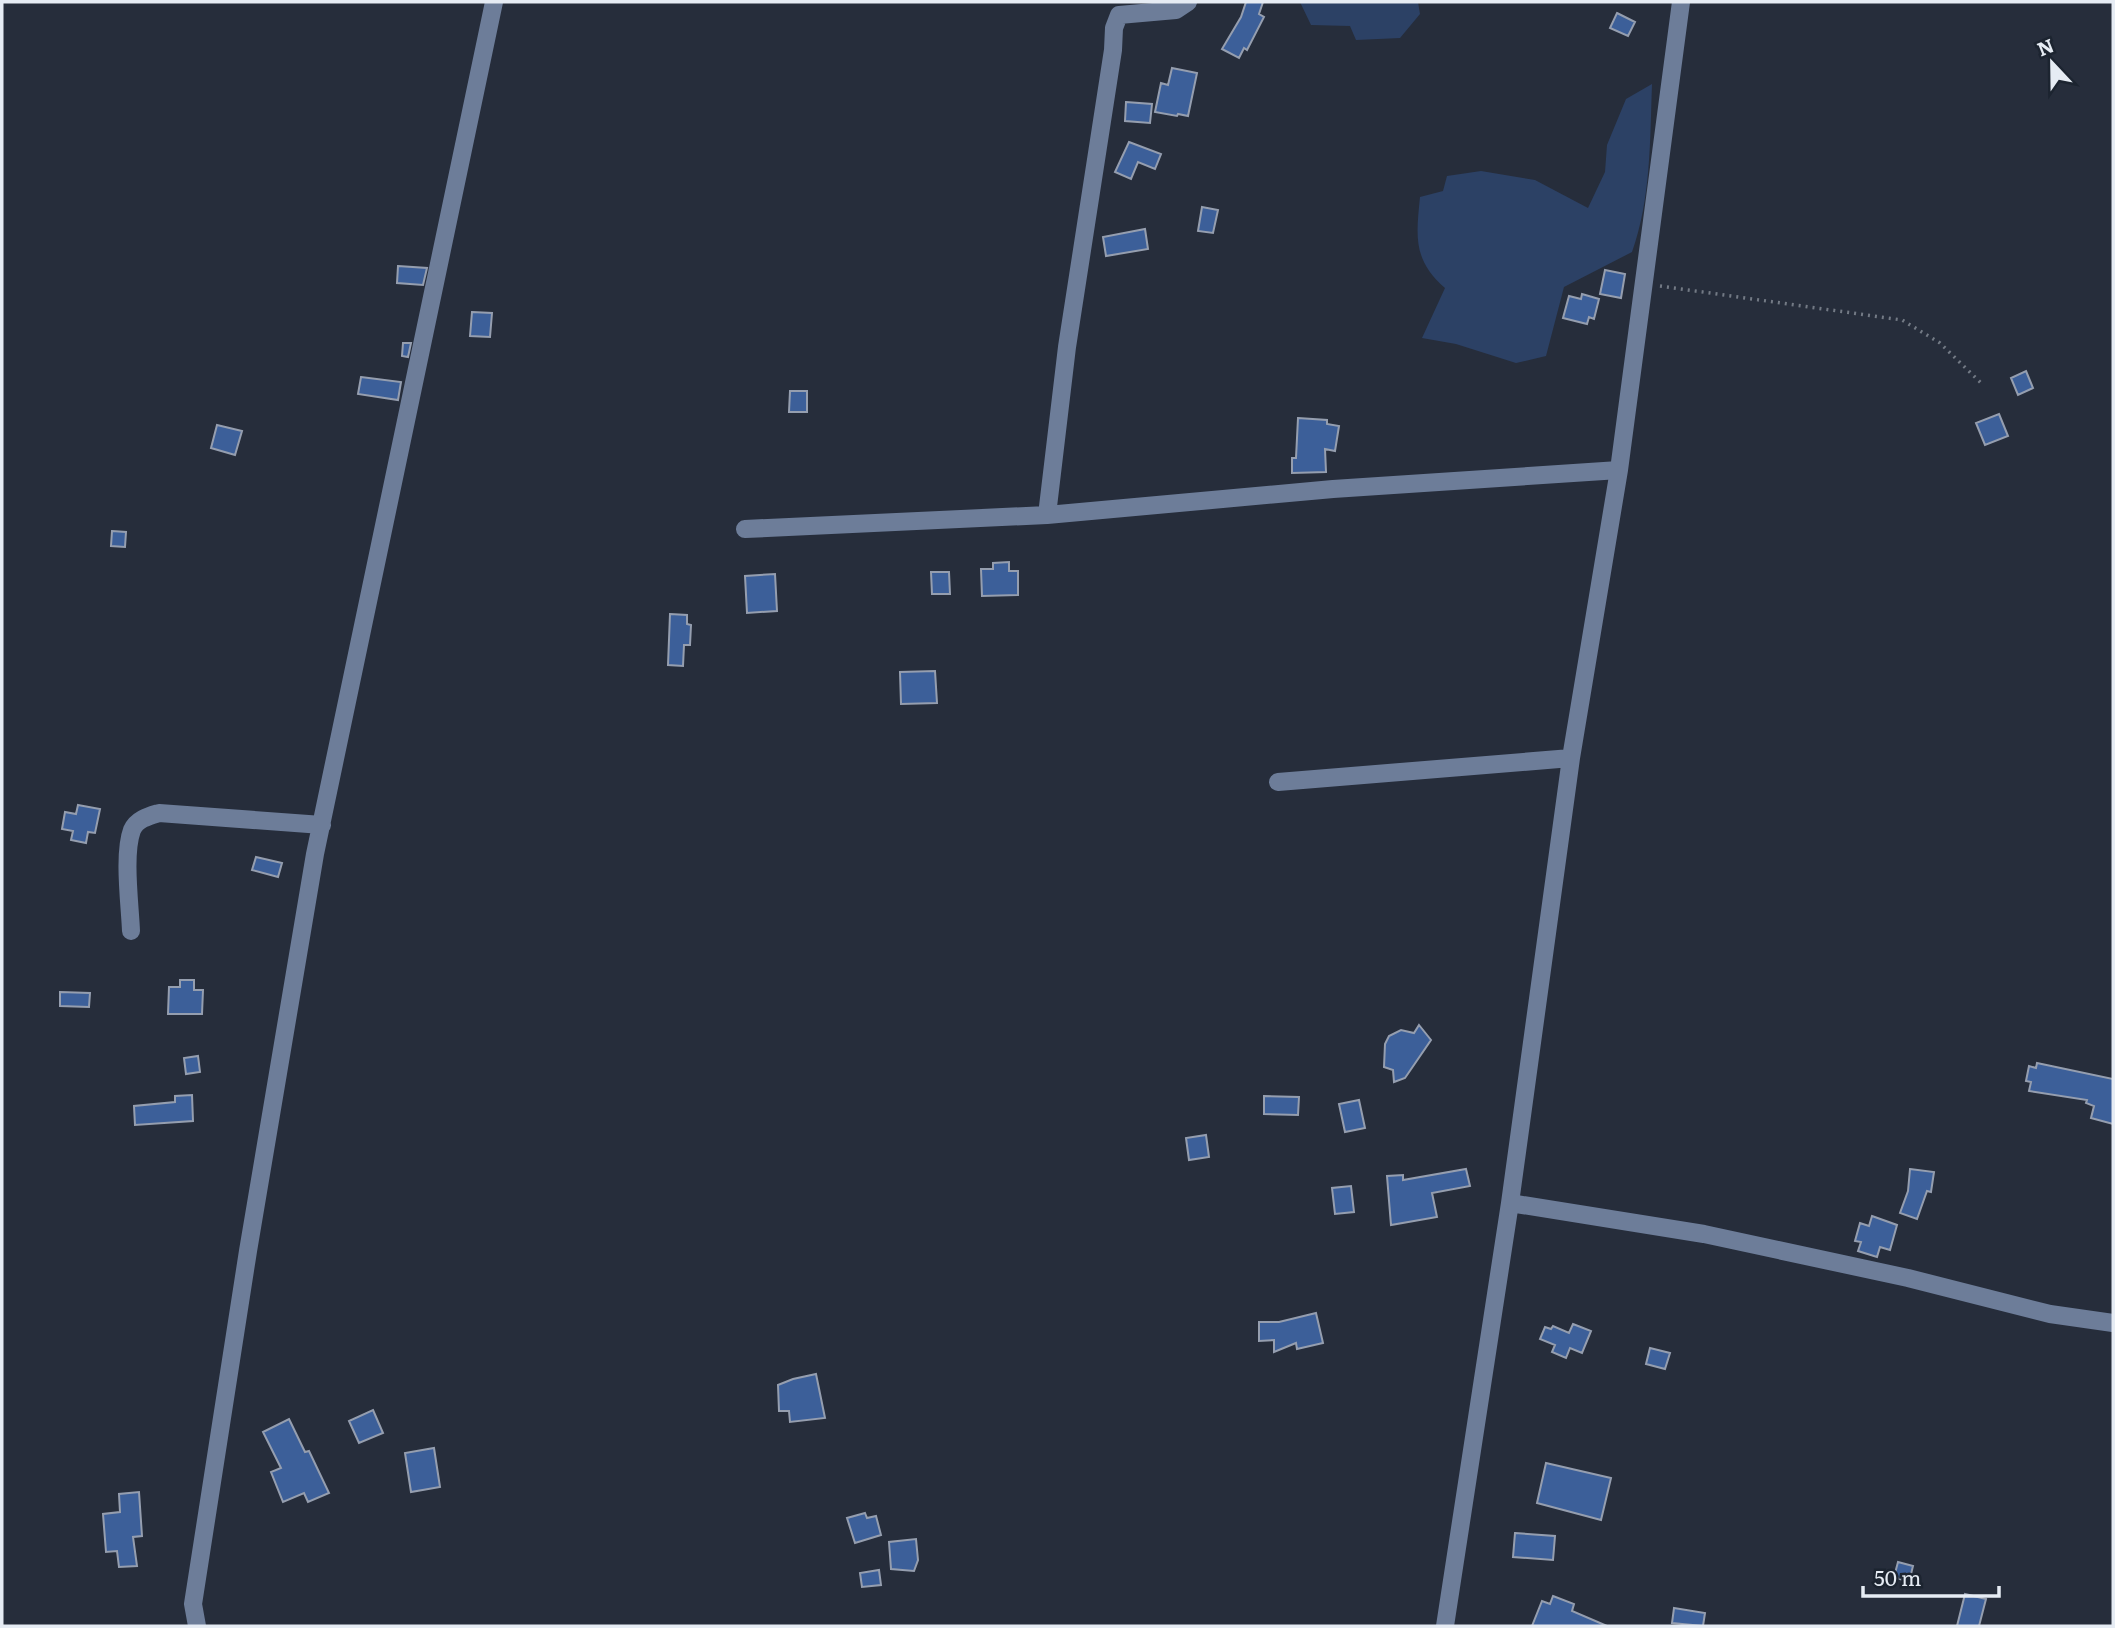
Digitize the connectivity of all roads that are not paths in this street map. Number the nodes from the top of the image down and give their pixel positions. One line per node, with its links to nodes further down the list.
1 (494, 2): 9 (street)
2 (1188, 2): 5 (street)
3 (1681, 2): 4 (street)
4 (1619, 470): 5 (street); 7 (street)
5 (1047, 515): 6 (street)
6 (745, 529)
7 (1571, 758): 8 (street); 11 (street)
8 (1278, 782)
9 (322, 825): 10 (street); 13 (street)
10 (131, 931)
11 (1510, 1203): 12 (street); 14 (street)
12 (2113, 1323)
13 (197, 1626)
14 (1445, 1626)

